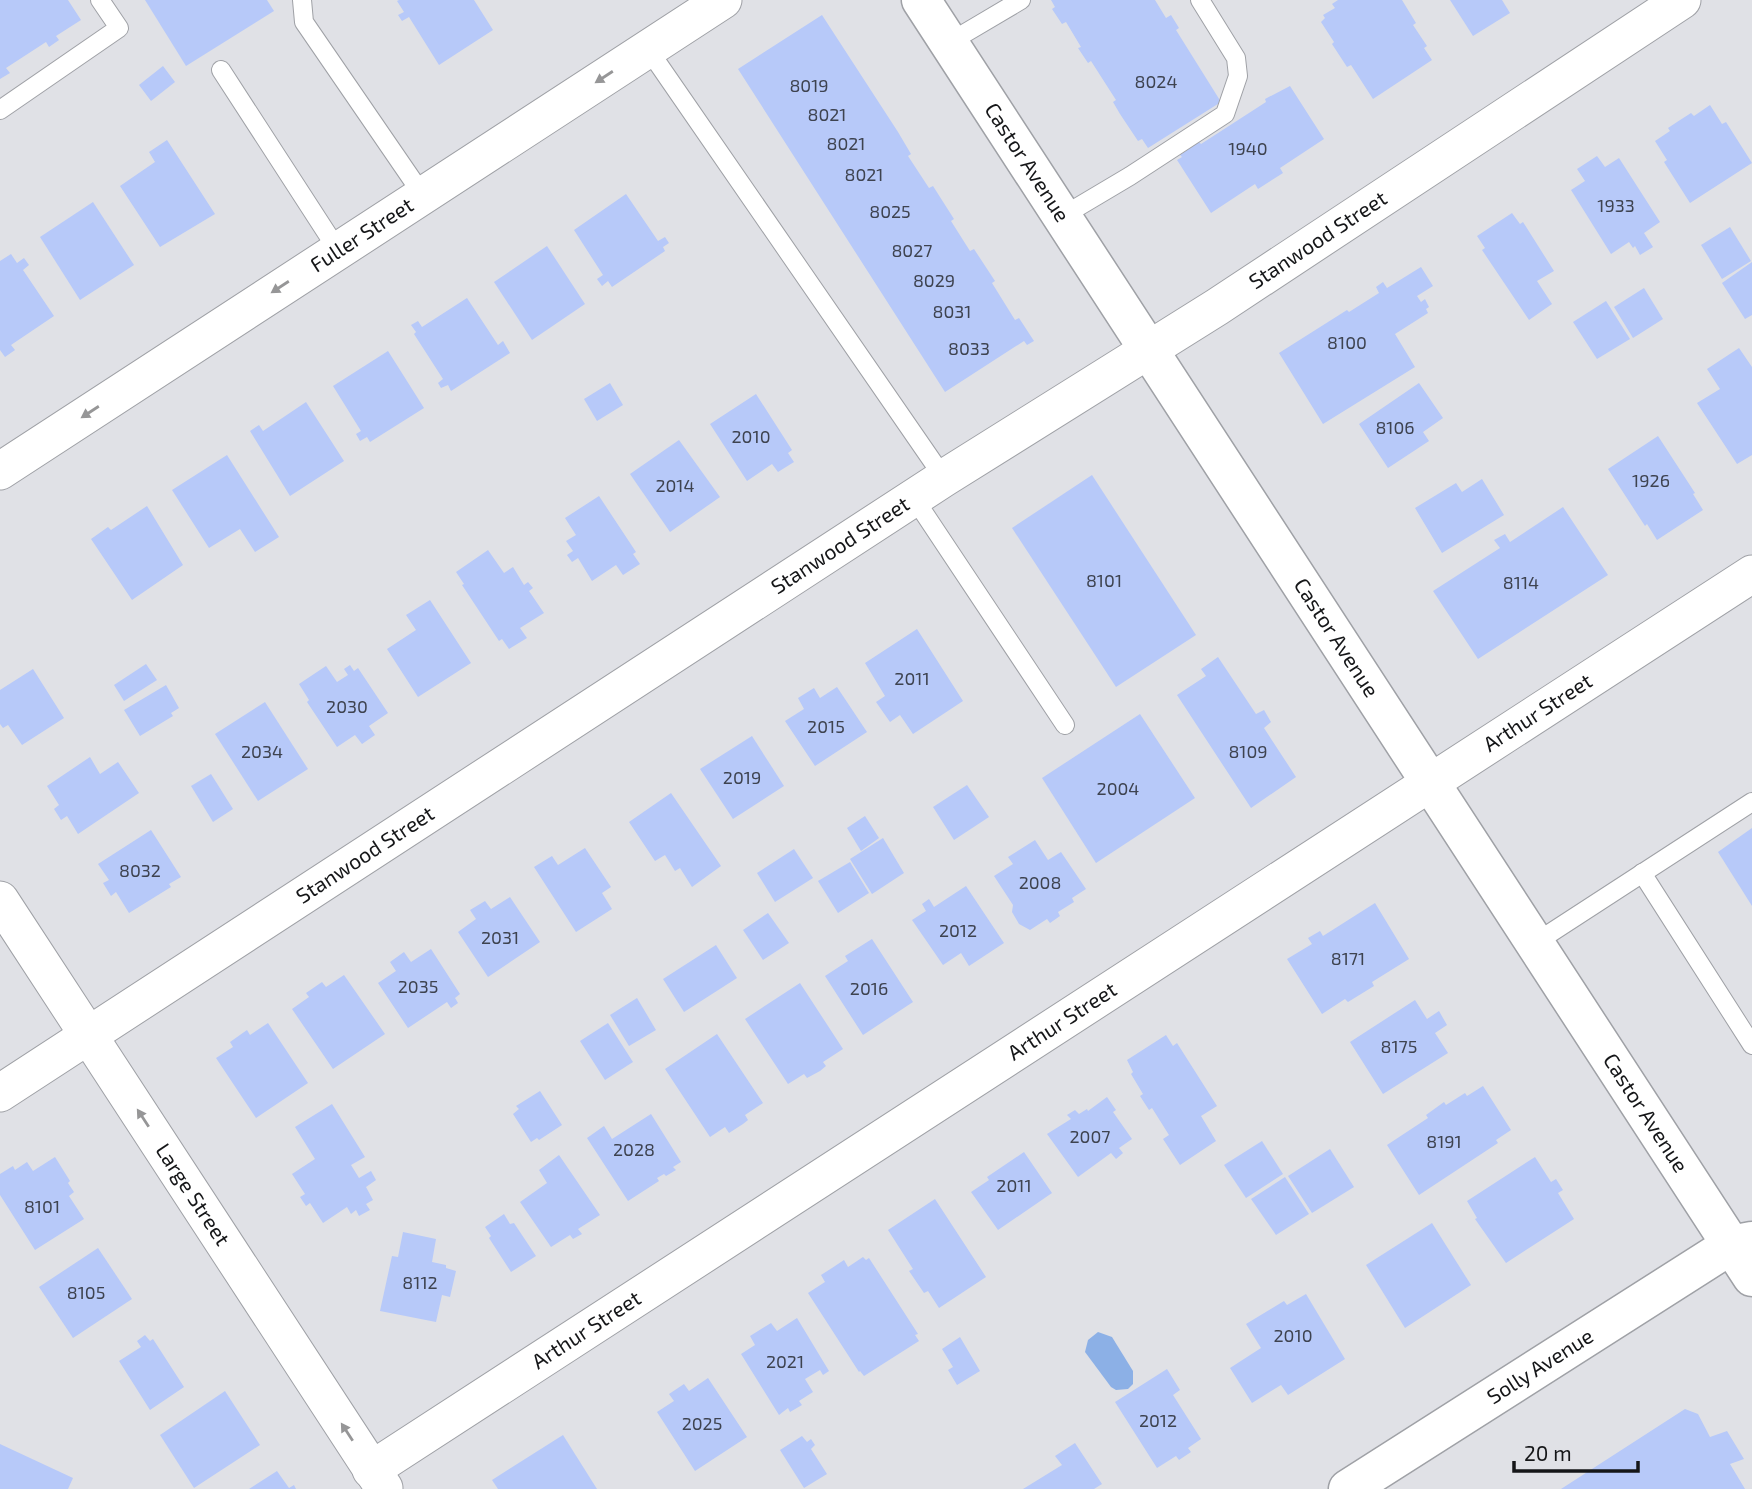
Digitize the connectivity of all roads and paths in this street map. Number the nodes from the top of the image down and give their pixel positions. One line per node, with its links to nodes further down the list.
1 (100, 0): 11 (lane)
2 (302, 0): 12 (lane)
3 (723, 0): 9 (street, Fuller Street)
4 (921, 0): 8 (main road, Castor Avenue)
5 (1021, 0): 8 (lane)
6 (1200, 0): 13 (lane)
7 (1682, 0): 15 (street, Stanwood Street)
8 (950, 42): 13 (main road, Castor Avenue)
9 (648, 48): 12 (street, Fuller Street, one-way to 12); 17 (lane)
10 (221, 69): 14 (lane)
11 (0, 110)
12 (422, 194): 14 (street, Fuller Street)
13 (1061, 217): 15 (main road, Castor Avenue)
14 (337, 249): 16 (street, Fuller Street, one-way to 16)
15 (1148, 350): 17 (street, Stanwood Street); 21 (main road, Castor Avenue)
16 (0, 471)
17 (944, 478): 18 (street, Stanwood Street)
18 (914, 498): 20 (lane); 26 (street, Stanwood Street)
19 (1752, 573): 21 (street, Arthur Street)
20 (1065, 725)
21 (1431, 782): 25 (main road, Castor Avenue); 32 (street, Arthur Street)
22 (1752, 802): 23 (lane)
23 (1642, 873): 25 (lane); 27 (lane)
24 (0, 900): 26 (street, Large Street)
25 (1535, 943): 30 (main road, Castor Avenue)
26 (89, 1036): 28 (street, Stanwood Street); 32 (street, Large Street, one-way to 26)
27 (1752, 1045)
28 (0, 1093)
29 (1752, 1213): 30 (main road, Solly Avenue)
30 (1741, 1243): 31 (main road, Castor Avenue); 33 (main road, Solly Avenue)
31 (1752, 1277)
32 (378, 1479)
33 (1348, 1489)

